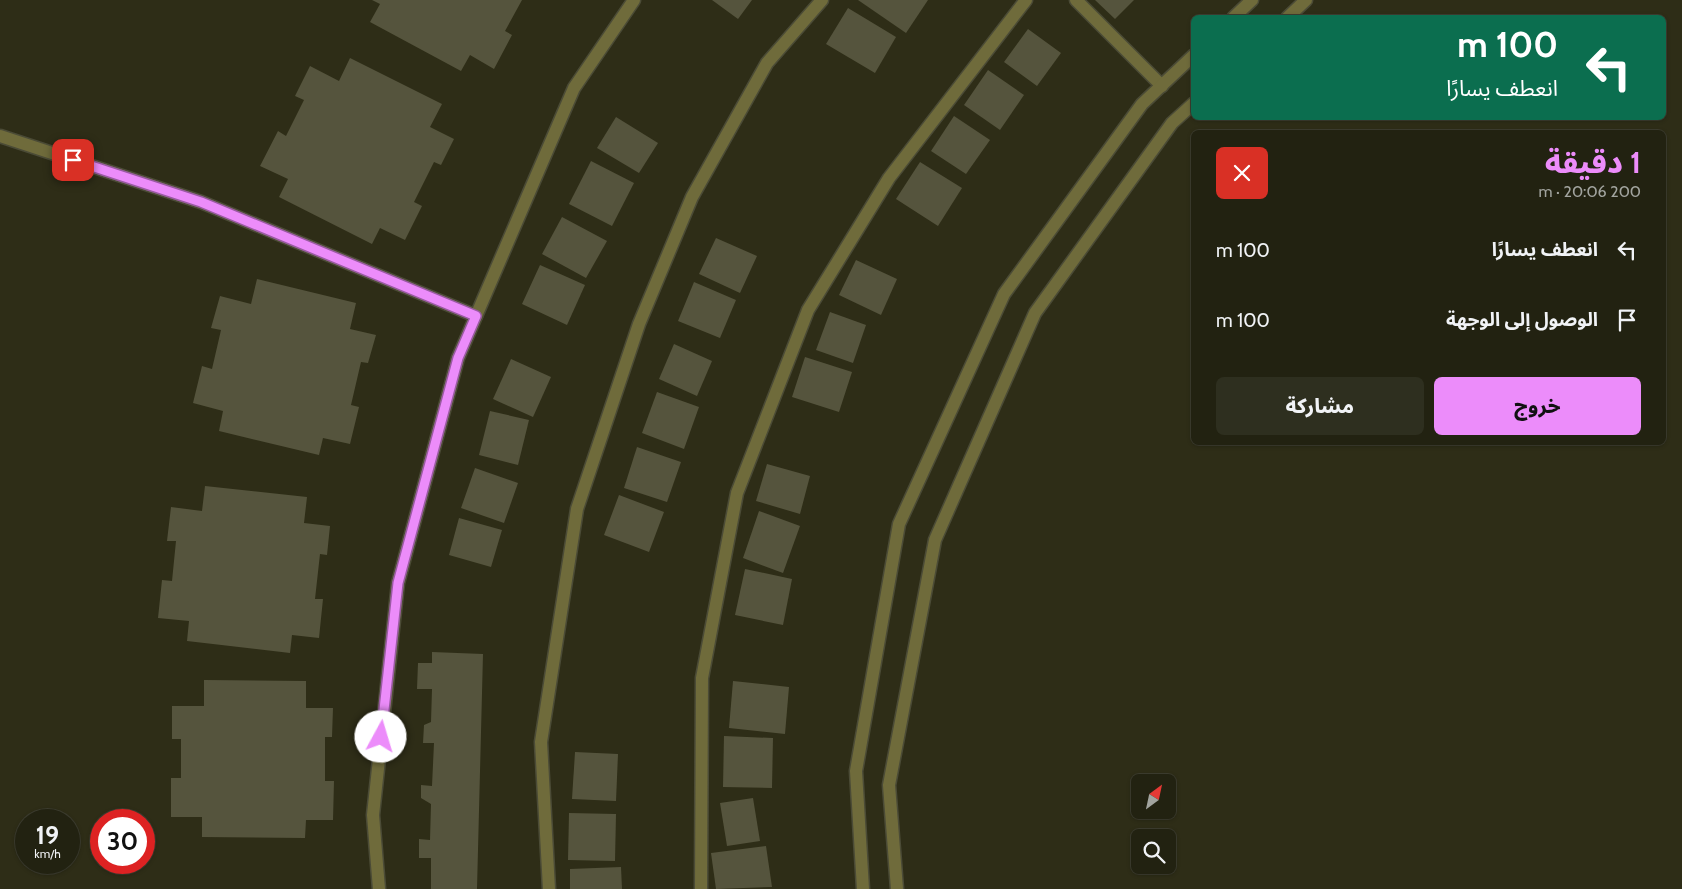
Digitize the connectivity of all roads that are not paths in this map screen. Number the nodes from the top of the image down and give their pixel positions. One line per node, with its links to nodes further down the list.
1 (634, 0): 13 (street)
2 (822, 0): 15 (street)
3 (1026, 0): 16 (street)
4 (1076, 0): 10 (street)
5 (1252, 0): 7 (street)
6 (1306, 0): 8 (street)
7 (1236, 15)
8 (1290, 15)
9 (1191, 58): 10 (street)
10 (1162, 86): 17 (street)
11 (1191, 106): 18 (street)
12 (0, 136): 13 (street)
13 (476, 316): 14 (street)
14 (379, 889)
15 (549, 889)
16 (701, 889)
17 (863, 889)
18 (897, 889)

